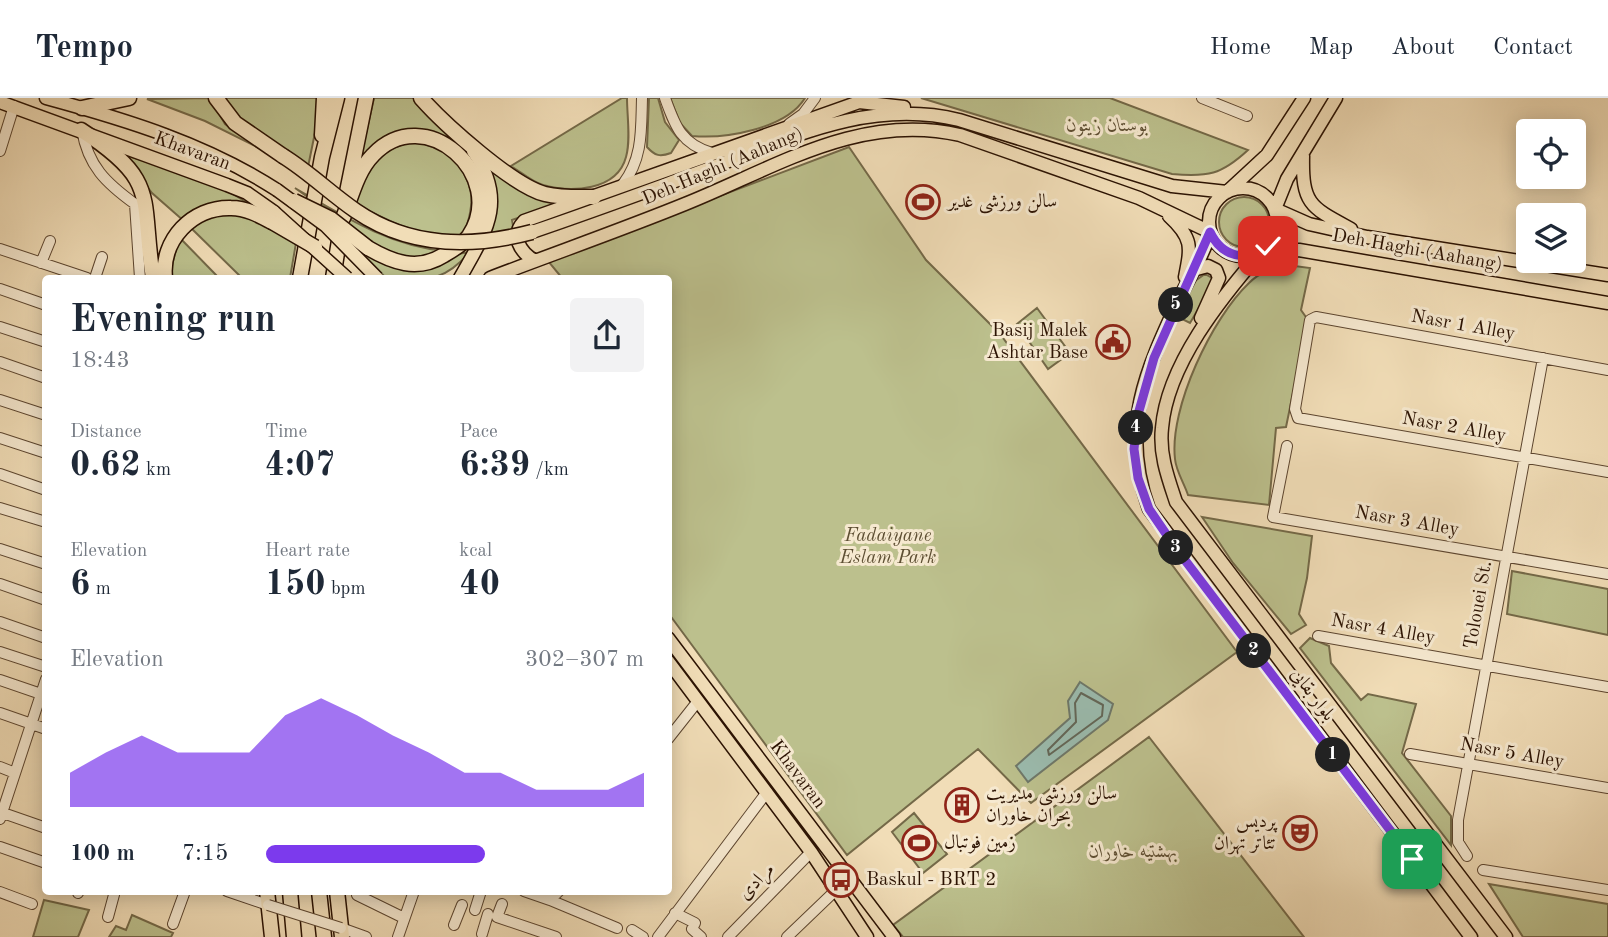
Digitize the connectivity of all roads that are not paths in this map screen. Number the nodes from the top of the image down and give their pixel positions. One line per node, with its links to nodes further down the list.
1 (47, 98): 17 (main road, Khavaran)
2 (129, 98): 17 (highway)
3 (216, 98): 35 (highway, bridge)
4 (324, 98): 26 (highway)
5 (337, 98): 26 (highway)
6 (366, 98): 34 (highway)
7 (421, 98): 22 (highway)
8 (642, 98): 27 (street)
9 (665, 98): 24 (street)
10 (815, 98): 20 (street)
11 (1202, 98): 19 (street)
12 (1304, 98): 28 (main road)
13 (1336, 98): 25 (main road)
14 (885, 101): 18 (main road); 20 (main road)
15 (0, 102): 16 (main road, Khavaran)
16 (14, 106): 21 (main road, Khavaran); 23 (street)
17 (82, 107): 31 (main road, Khavaran, bridge)
18 (918, 111): 28 (main road, Deh Haghi (Aahang)); 35 (main road, Deh Haghi (Aahang))
19 (1247, 116)
20 (785, 127): 24 (main road)
21 (81, 130): 33 (main road, Khavaran); 50 (street); 51 (highway)
22 (465, 139): 29 (highway); 57 (main road)
23 (0, 151)
24 (712, 153): 27 (main road)
25 (1303, 154): 32 (main road); 37 (main road)
26 (321, 158): 53 (highway)
27 (623, 184): 29 (main road)
28 (1227, 192): 32 (main road); 36 (main road)
29 (594, 197): 44 (main road)
30 (1139, 198): 36 (main road, Deh Haghi (Aahang)); 44 (main road, Deh Haghi (Aahang)); 61 (main road)
31 (294, 201): 34 (highway, bridge); 56 (main road, Khavaran, bridge)
32 (1275, 209): 37 (main road, Deh Haghi (Aahang)); 42 (main road)
33 (273, 217): 40 (highway, bridge); 52 (highway)
34 (343, 218): 54 (highway)
35 (532, 232)
36 (1210, 232): 42 (main road); 47 (main road, بلوار بقایی)
37 (1367, 237): 39 (main road, Deh Haghi (Aahang))
38 (50, 241): 45 (street)
39 (1399, 242): 46 (main road); 59 (main road, Deh Haghi (Aahang))
40 (315, 247): 55 (main road, bridge)
41 (0, 249): 45 (street)
42 (1261, 252): 46 (main road, Deh Haghi (Aahang)); 67 (main road, بلوار بقایی)
43 (102, 257): 49 (street)
44 (535, 261): 58 (main road, Deh Haghi (Aahang))
45 (41, 263): 48 (street)
46 (1392, 265): 62 (main road, Deh Haghi (Aahang))
47 (1193, 270): 61 (main road, بلوار بقایی); 67 (main road)
48 (78, 275)
49 (96, 275)
50 (140, 275)
51 (153, 275)
52 (165, 275)
53 (301, 275)
54 (333, 275)
55 (344, 275)
56 (374, 275)
57 (462, 275)
58 (498, 275)
59 (1608, 275)
60 (0, 289): 63 (street)
61 (1181, 295): 162 (main road, بلوار بقایی)
62 (1608, 303)
63 (42, 304)
64 (0, 327): 65 (street)
65 (42, 341)
66 (1543, 359): 69 (street, Nasr 1 Alley); 73 (street, Nasr 1 Alley); 77 (street, Tolouei St.)
67 (1184, 360): 163 (main road, بلوار بقایی)
68 (0, 362): 70 (street)
69 (1608, 370)
70 (42, 377)
71 (0, 400): 72 (street)
72 (42, 414)
73 (1295, 415): 77 (street, Nasr 2 Alley)
74 (0, 438): 76 (street)
75 (1287, 446): 84 (street, Nasr 3 Alley)
76 (42, 452)
77 (1524, 458): 78 (street, Nasr 2 Alley); 84 (street, Tolouei St.)
78 (1608, 472)
79 (0, 474): 80 (street)
80 (42, 489)
81 (0, 508): 82 (street)
82 (42, 521)
83 (0, 549): 85 (street)
84 (1506, 556): 86 (street, Nasr 3 Alley); 94 (street, Tolouei St.)
85 (42, 563)
86 (1608, 573)
87 (0, 584): 88 (street)
88 (42, 599)
89 (0, 622): 91 (street)
90 (1318, 636): 94 (street, Nasr 4 Alley)
91 (42, 637)
92 (672, 643): 161 (main road, Khavaran)
93 (0, 652): 95 (street)
94 (1486, 665): 98 (street, Nasr 4 Alley); 107 (street, Tolouei St.)
95 (42, 666)
96 (672, 666): 101 (main road, Khavaran)
97 (0, 680): 100 (street)
98 (1608, 687)
99 (42, 691): 100 (street)
100 (41, 694): 103 (street)
101 (698, 701): 105 (street); 111 (main road, Khavaran)
102 (1, 715): 103 (street)
103 (32, 724): 104 (street); 109 (street)
104 (42, 728)
105 (672, 734)
106 (1410, 754): 107 (street, Nasr 5 Alley)
107 (1468, 764): 110 (street, Nasr 5 Alley); 116 (street, Tolouei St.)
108 (0, 767): 109 (street)
109 (15, 772): 112 (street)
110 (1608, 788)
111 (766, 792): 115 (main road, Khavaran); 138 (street)
112 (1, 815): 113 (street)
113 (42, 827)
114 (0, 847): 117 (street)
115 (811, 852): 120 (main road, Khavaran); 158 (street, مرادی)
116 (1467, 856)
117 (42, 862)
118 (1483, 870): 119 (street)
119 (1608, 890)
120 (835, 891): 159 (street); 160 (main road, Khavaran)
121 (0, 892): 134 (street)
122 (115, 895): 140 (street)
123 (184, 895): 142 (street)
124 (290, 895): 151 (highway)
125 (319, 895): 152 (highway)
126 (337, 895): 146 (highway)
127 (357, 895): 141 (street)
128 (413, 895): 141 (street)
129 (480, 895): 137 (street)
130 (536, 895): 133 (street)
131 (555, 895): 133 (street)
132 (267, 898): 146 (street, bridge); 148 (highway)
133 (550, 900): 144 (street)
134 (32, 904)
135 (502, 904): 139 (street)
136 (462, 905): 143 (street)
137 (475, 909)
138 (675, 914): 150 (street); 157 (street)
139 (493, 915): 147 (street); 149 (street)
140 (108, 918)
141 (404, 918): 154 (street)
142 (173, 924)
143 (454, 925)
144 (617, 928)
145 (632, 930): 156 (street)
146 (342, 932): 153 (street)
147 (482, 933)
148 (270, 935)
149 (543, 935): 155 (street)
150 (661, 936)
151 (294, 937)
152 (324, 937)
153 (366, 937)
154 (398, 937)
155 (556, 937)
156 (643, 937)
157 (701, 937)
158 (728, 937)
159 (787, 937)
160 (866, 937)
161 (894, 937)
162 (1471, 937)
163 (1506, 937)

